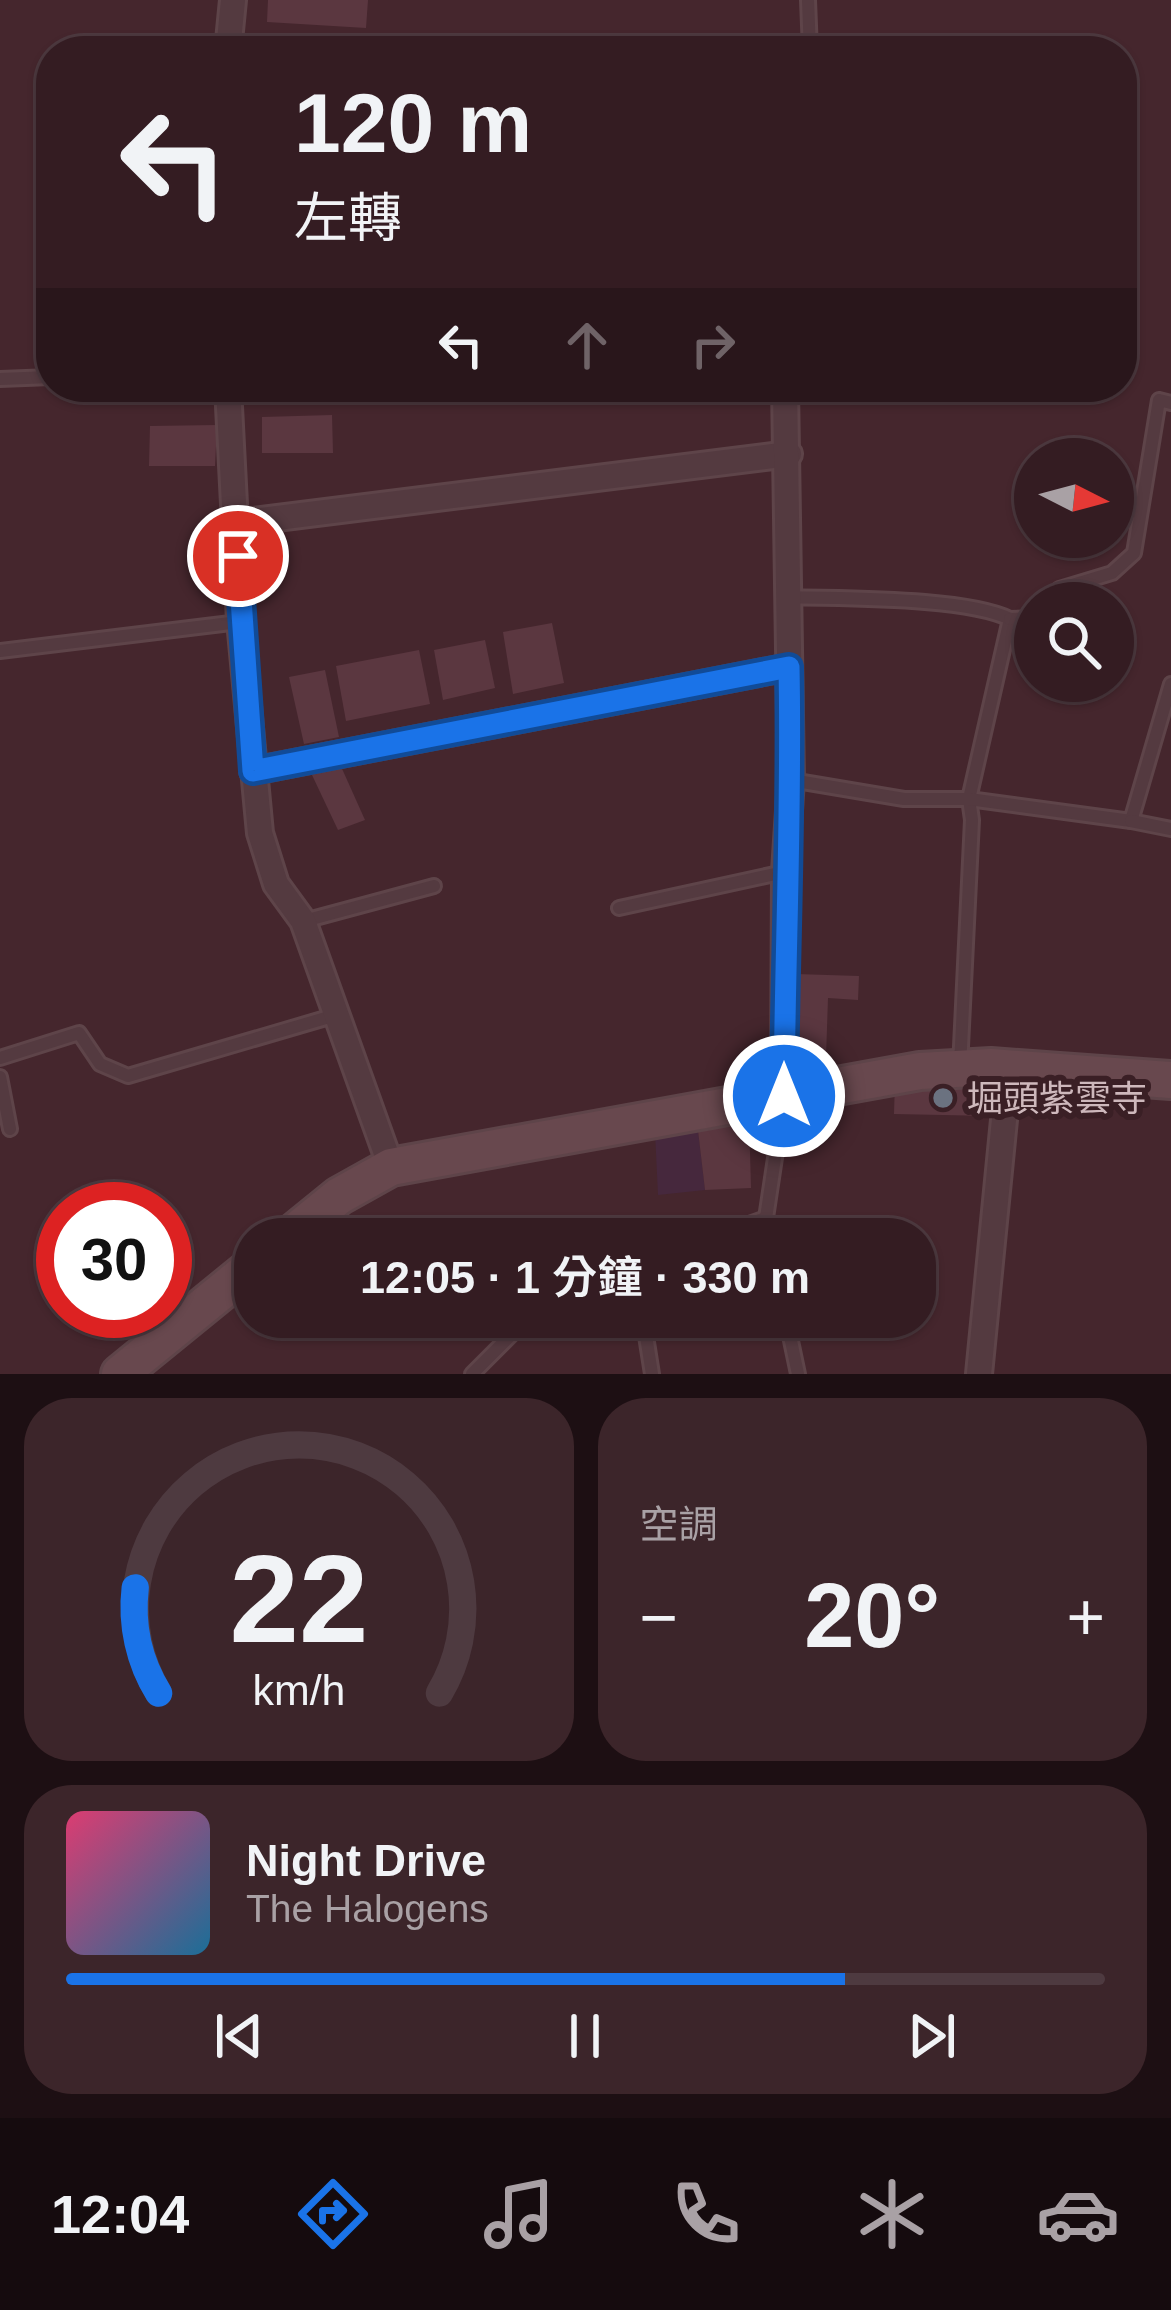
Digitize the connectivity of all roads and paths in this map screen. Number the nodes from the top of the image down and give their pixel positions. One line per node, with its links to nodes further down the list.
1 (233, 0): 3 (street)
2 (808, 0): 4 (lane)
3 (229, 36)
4 (809, 36)
5 (36, 378): 6 (lane)
6 (0, 379)
7 (229, 402): 11 (street)
8 (786, 402): 10 (street)
9 (1171, 404): 12 (lane)
10 (789, 454): 11 (street); 13 (street)
11 (237, 524): 16 (street)
12 (1082, 582)
13 (788, 597): 14 (lane); 18 (street)
14 (1010, 619): 15 (lane); 22 (lane)
15 (1014, 619)
16 (240, 621): 17 (lane); 20 (street)
17 (0, 651)
18 (789, 667): 20 (street); 21 (street)
19 (1171, 684): 23 (lane)
20 (253, 771): 28 (street)
21 (791, 780): 22 (lane); 25 (street)
22 (969, 799): 23 (lane); 31 (lane)
23 (1131, 821): 24 (lane)
24 (1171, 829)
25 (785, 871): 27 (lane); 35 (street)
26 (434, 886): 28 (lane)
27 (620, 908)
28 (303, 921): 29 (street)
29 (336, 1015): 30 (lane); 37 (street)
30 (0, 1058)
31 (960, 1068): 32 (street); 35 (street)
32 (1009, 1069): 34 (street); 48 (street)
33 (0, 1077): 36 (lane)
34 (1171, 1080)
35 (784, 1096): 37 (street); 39 (lane)
36 (10, 1129)
37 (391, 1167): 38 (street)
38 (311, 1218)
39 (766, 1218)
40 (234, 1281): 44 (street)
41 (508, 1338): 45 (lane)
42 (646, 1338): 46 (lane)
43 (790, 1338): 47 (lane)
44 (120, 1374)
45 (472, 1374)
46 (652, 1374)
47 (798, 1374)
48 (980, 1374)

